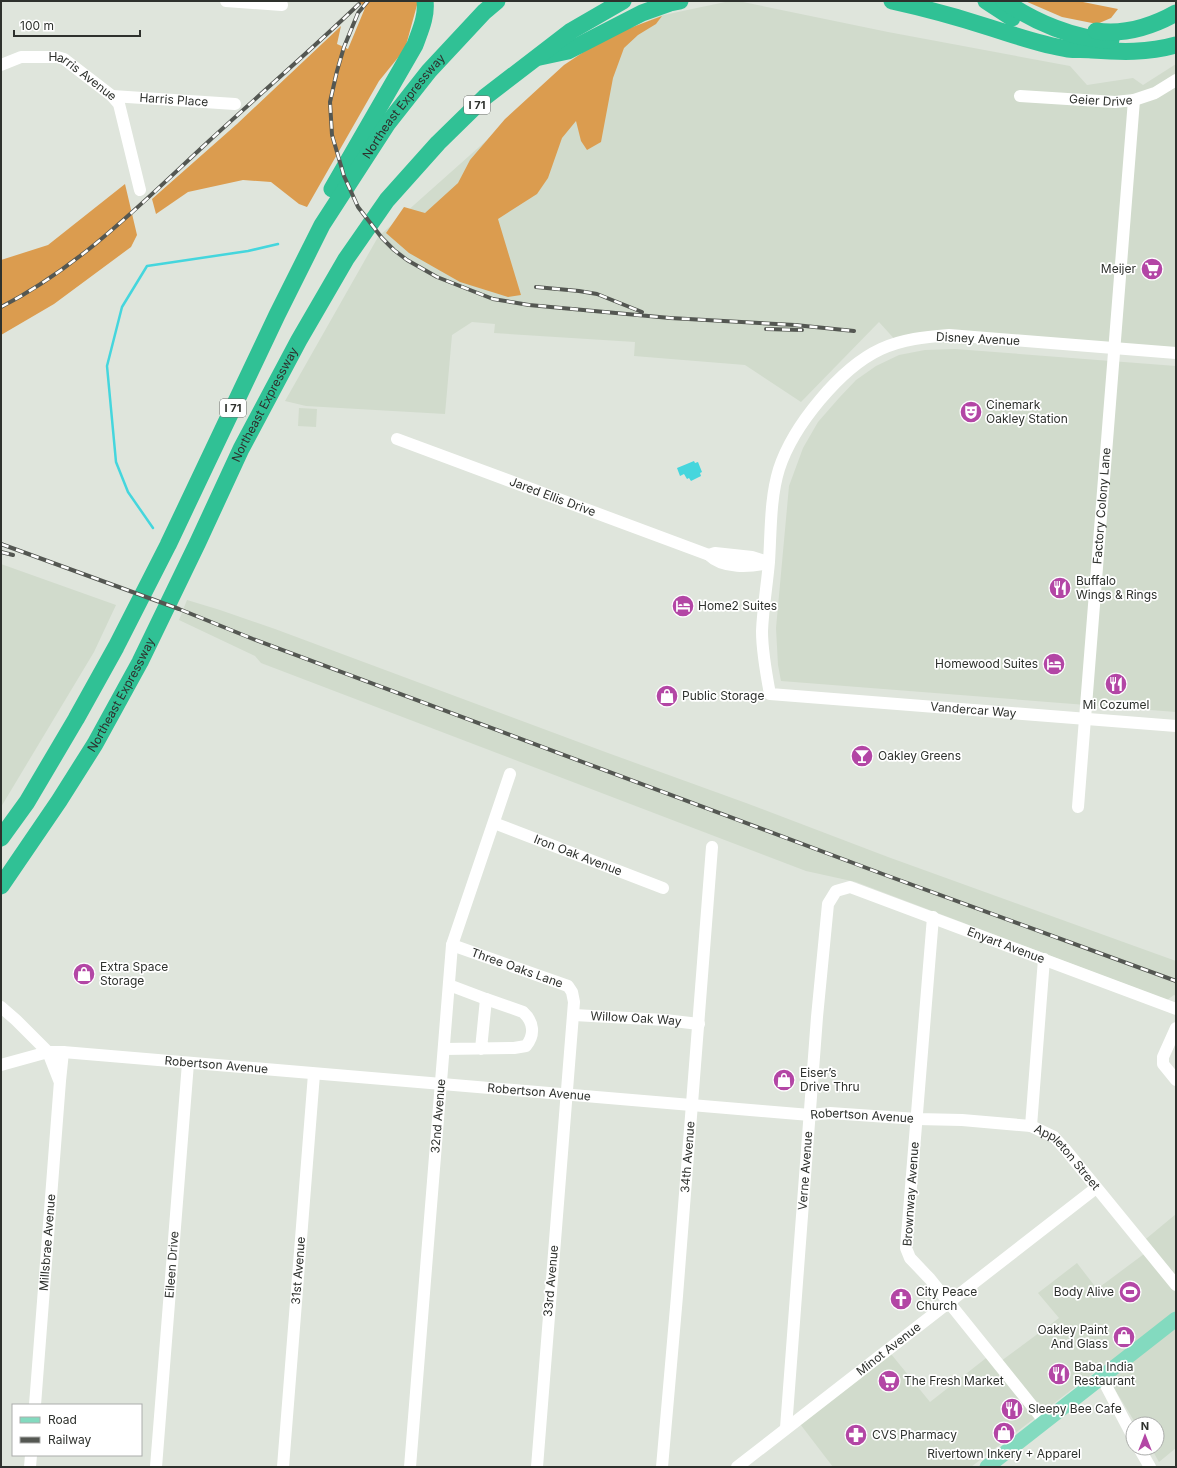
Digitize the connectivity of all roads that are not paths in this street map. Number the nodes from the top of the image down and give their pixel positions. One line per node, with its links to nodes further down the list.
1 (226, 1): 9 (street)
2 (425, 1): 23 (highway)
3 (497, 1): 23 (highway, Northeast Expressway / I 71)
4 (623, 1): 15 (highway, Northeast Expressway / I 71)
5 (680, 1): 15 (highway)
6 (892, 1): 14 (highway)
7 (986, 1): 14 (highway)
8 (1004, 1): 11 (highway)
9 (282, 5)
10 (1176, 13): 11 (highway)
11 (1033, 18): 12 (highway)
12 (1176, 33)
13 (1176, 44): 14 (highway)
14 (1090, 49)
15 (534, 58): 36 (highway, Northeast Expressway / I 71)
16 (1, 65): 18 (street, Harris Avenue)
17 (1176, 80): 20 (street, Geier Drive)
18 (112, 96): 21 (street, Harris Place); 22 (street, Harris Avenue)
19 (1020, 96): 20 (street, Geier Drive)
20 (1134, 100): 24 (street, Factory Colony Lane)
21 (235, 104)
22 (140, 190)
23 (307, 255): 34 (highway, Northeast Expressway / I 71)
24 (1114, 348): 25 (street, Disney Avenue); 27 (street, Disney Avenue); 29 (street, Factory Colony Lane)
25 (1176, 353)
26 (397, 439): 27 (street, Jared Ellis Drive)
27 (768, 563): 28 (street, Disney Avenue)
28 (770, 694): 29 (street, Vandercar Way)
29 (1085, 719): 30 (street, Vandercar Way); 32 (street, Factory Colony Lane)
30 (1176, 726)
31 (510, 774): 33 (street, 32nd Avenue)
32 (1078, 807)
33 (494, 823): 37 (street, Iron Oak Avenue); 40 (street, 32nd Avenue)
34 (1, 838)
35 (712, 847): 47 (street, 34th Avenue)
36 (1, 886)
37 (663, 888)
38 (836, 891): 39 (street, Enyart Avenue); 61 (street, Verne Avenue)
39 (933, 917): 41 (street, Enyart Avenue); 62 (street, Brownway Avenue)
40 (452, 945): 42 (street, 32nd Avenue); 46 (street, Three Oaks Lane)
41 (1044, 959): 45 (street, Enyart Avenue); 63 (street, Appleton Street)
42 (449, 985): 43 (street); 49 (street, 32nd Avenue)
43 (486, 999): 50 (street); 50 (street)
44 (1, 1007): 51 (street)
45 (1176, 1009)
46 (574, 1015): 47 (street, Willow Oak Way); 59 (street, Three Oaks Lane)
47 (699, 1024): 60 (street, 34th Avenue)
48 (1176, 1028): 56 (street)
49 (444, 1049): 50 (street); 58 (street, 32nd Avenue)
50 (481, 1049)
51 (48, 1052): 52 (street, Robertson Avenue); 54 (street, Robertson Avenue); 57 (street, Millsbrae Avenue)
52 (63, 1052): 53 (street, Robertson Avenue); 57 (street, Millsbrae Avenue)
53 (188, 1063): 55 (street, Robertson Avenue); 76 (street, Eileen Drive)
54 (1, 1065)
55 (314, 1074): 58 (street, Robertson Avenue); 77 (street, 31st Avenue)
56 (1176, 1080)
57 (60, 1081): 69 (street, Millsbrae Avenue)
58 (442, 1085): 59 (street, Robertson Avenue); 78 (street, 32nd Avenue)
59 (566, 1095): 60 (street, Robertson Avenue); 79 (street, 33rd Avenue)
60 (691, 1106): 61 (street, Robertson Avenue); 80 (street, 34th Avenue)
61 (810, 1115): 62 (street, Robertson Avenue); 72 (street, Verne Avenue)
62 (917, 1119): 63 (street, Robertson Avenue); 66 (street, Brownway Avenue)
63 (1031, 1126): 64 (street, Appleton Street)
64 (1096, 1188): 65 (street, Appleton Street); 66 (street, Minot Avenue)
65 (1176, 1285)
66 (948, 1302): 70 (street, Brownway Avenue); 72 (street, Minot Avenue)
67 (1176, 1319): 68 (main road)
68 (1102, 1378): 70 (main road); 71 (street)
69 (35, 1404)
70 (1045, 1422): 82 (main road)
71 (1125, 1422)
72 (786, 1428): 81 (street, Minot Avenue)
73 (31, 1456): 75 (street)
74 (1144, 1456): 83 (street)
75 (30, 1467)
76 (156, 1467)
77 (283, 1467)
78 (410, 1467)
79 (537, 1467)
80 (662, 1467)
81 (737, 1467)
82 (987, 1467)
83 (1150, 1467)

